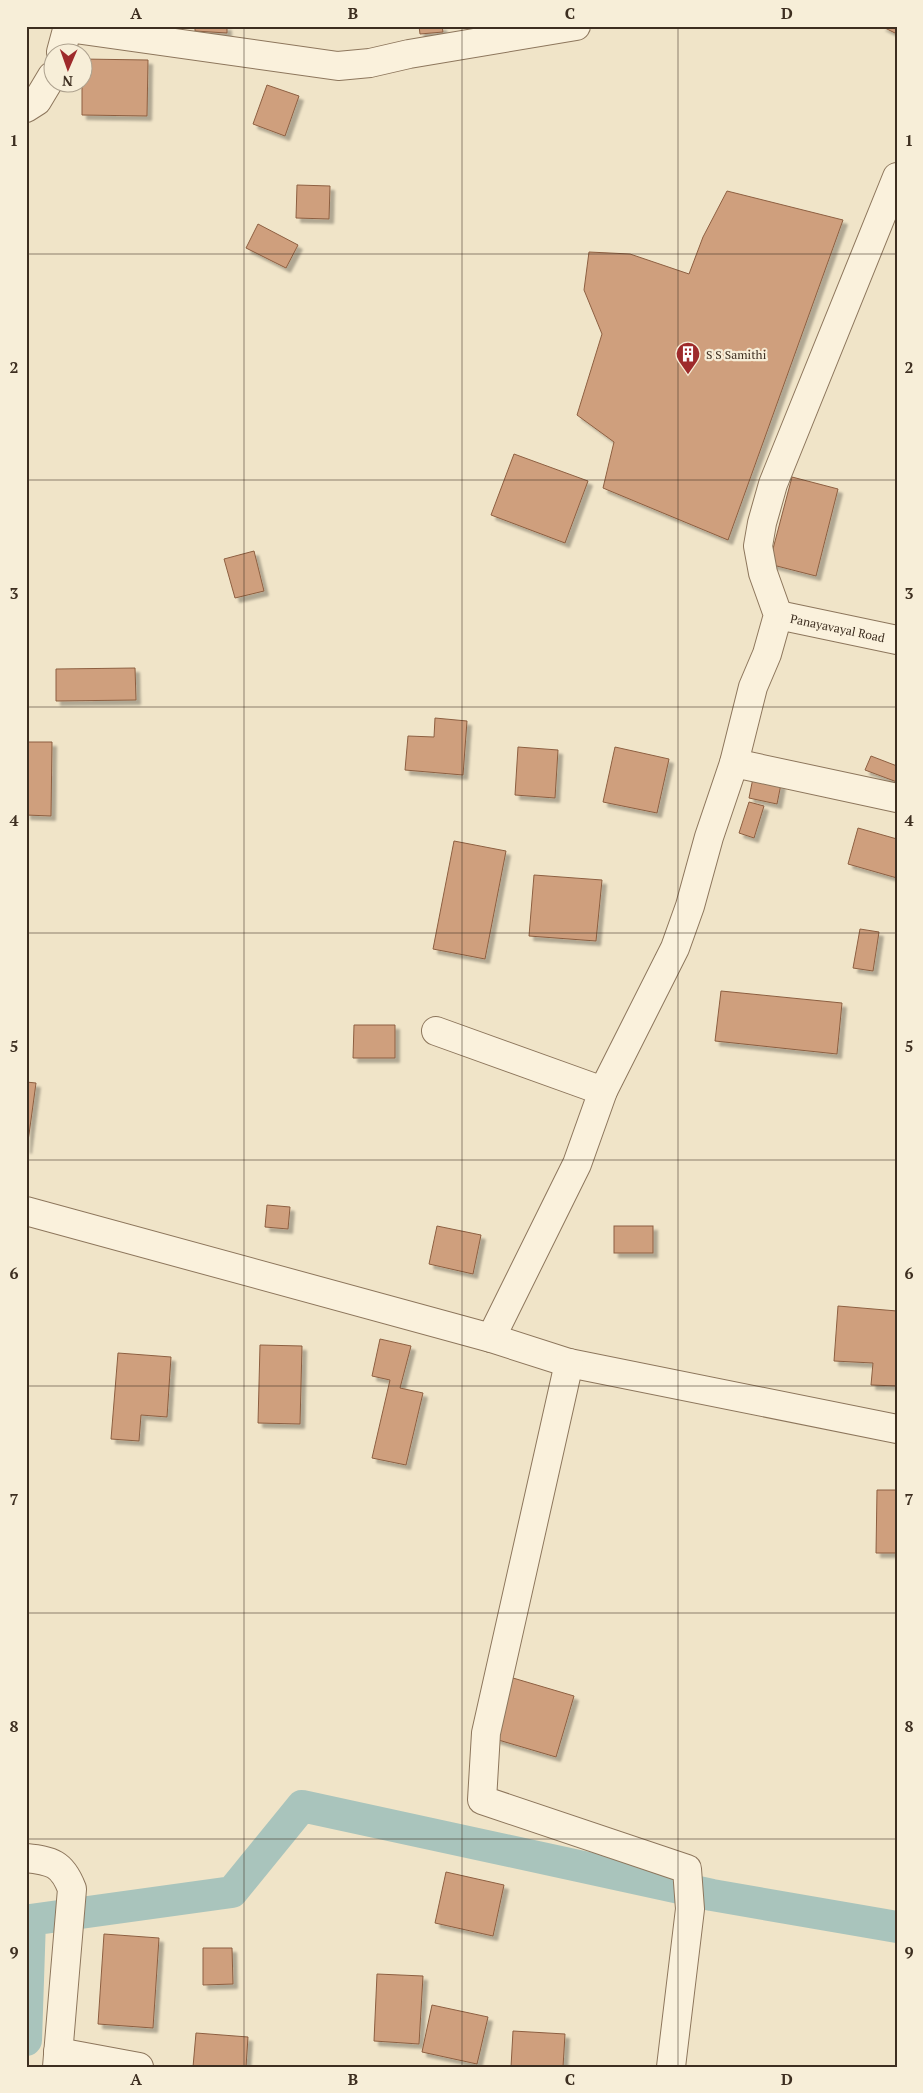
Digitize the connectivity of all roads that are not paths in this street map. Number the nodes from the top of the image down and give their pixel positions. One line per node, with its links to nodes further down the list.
1 (576, 26): 2 (street)
2 (66, 36)
3 (42, 92): 4 (street)
4 (27, 110)
5 (897, 177): 6 (street)
6 (778, 615): 7 (street, Panayavayal Road); 8 (street)
7 (897, 640)
8 (734, 763): 9 (street); 11 (street)
9 (897, 798)
10 (436, 1032): 11 (street)
11 (602, 1090): 13 (street)
12 (26, 1211): 13 (street)
13 (491, 1338): 14 (street)
14 (569, 1363): 15 (street); 19 (street)
15 (897, 1429)
16 (26, 1858): 17 (street)
17 (58, 2059): 18 (street)
18 (139, 2067)
19 (671, 2067)

